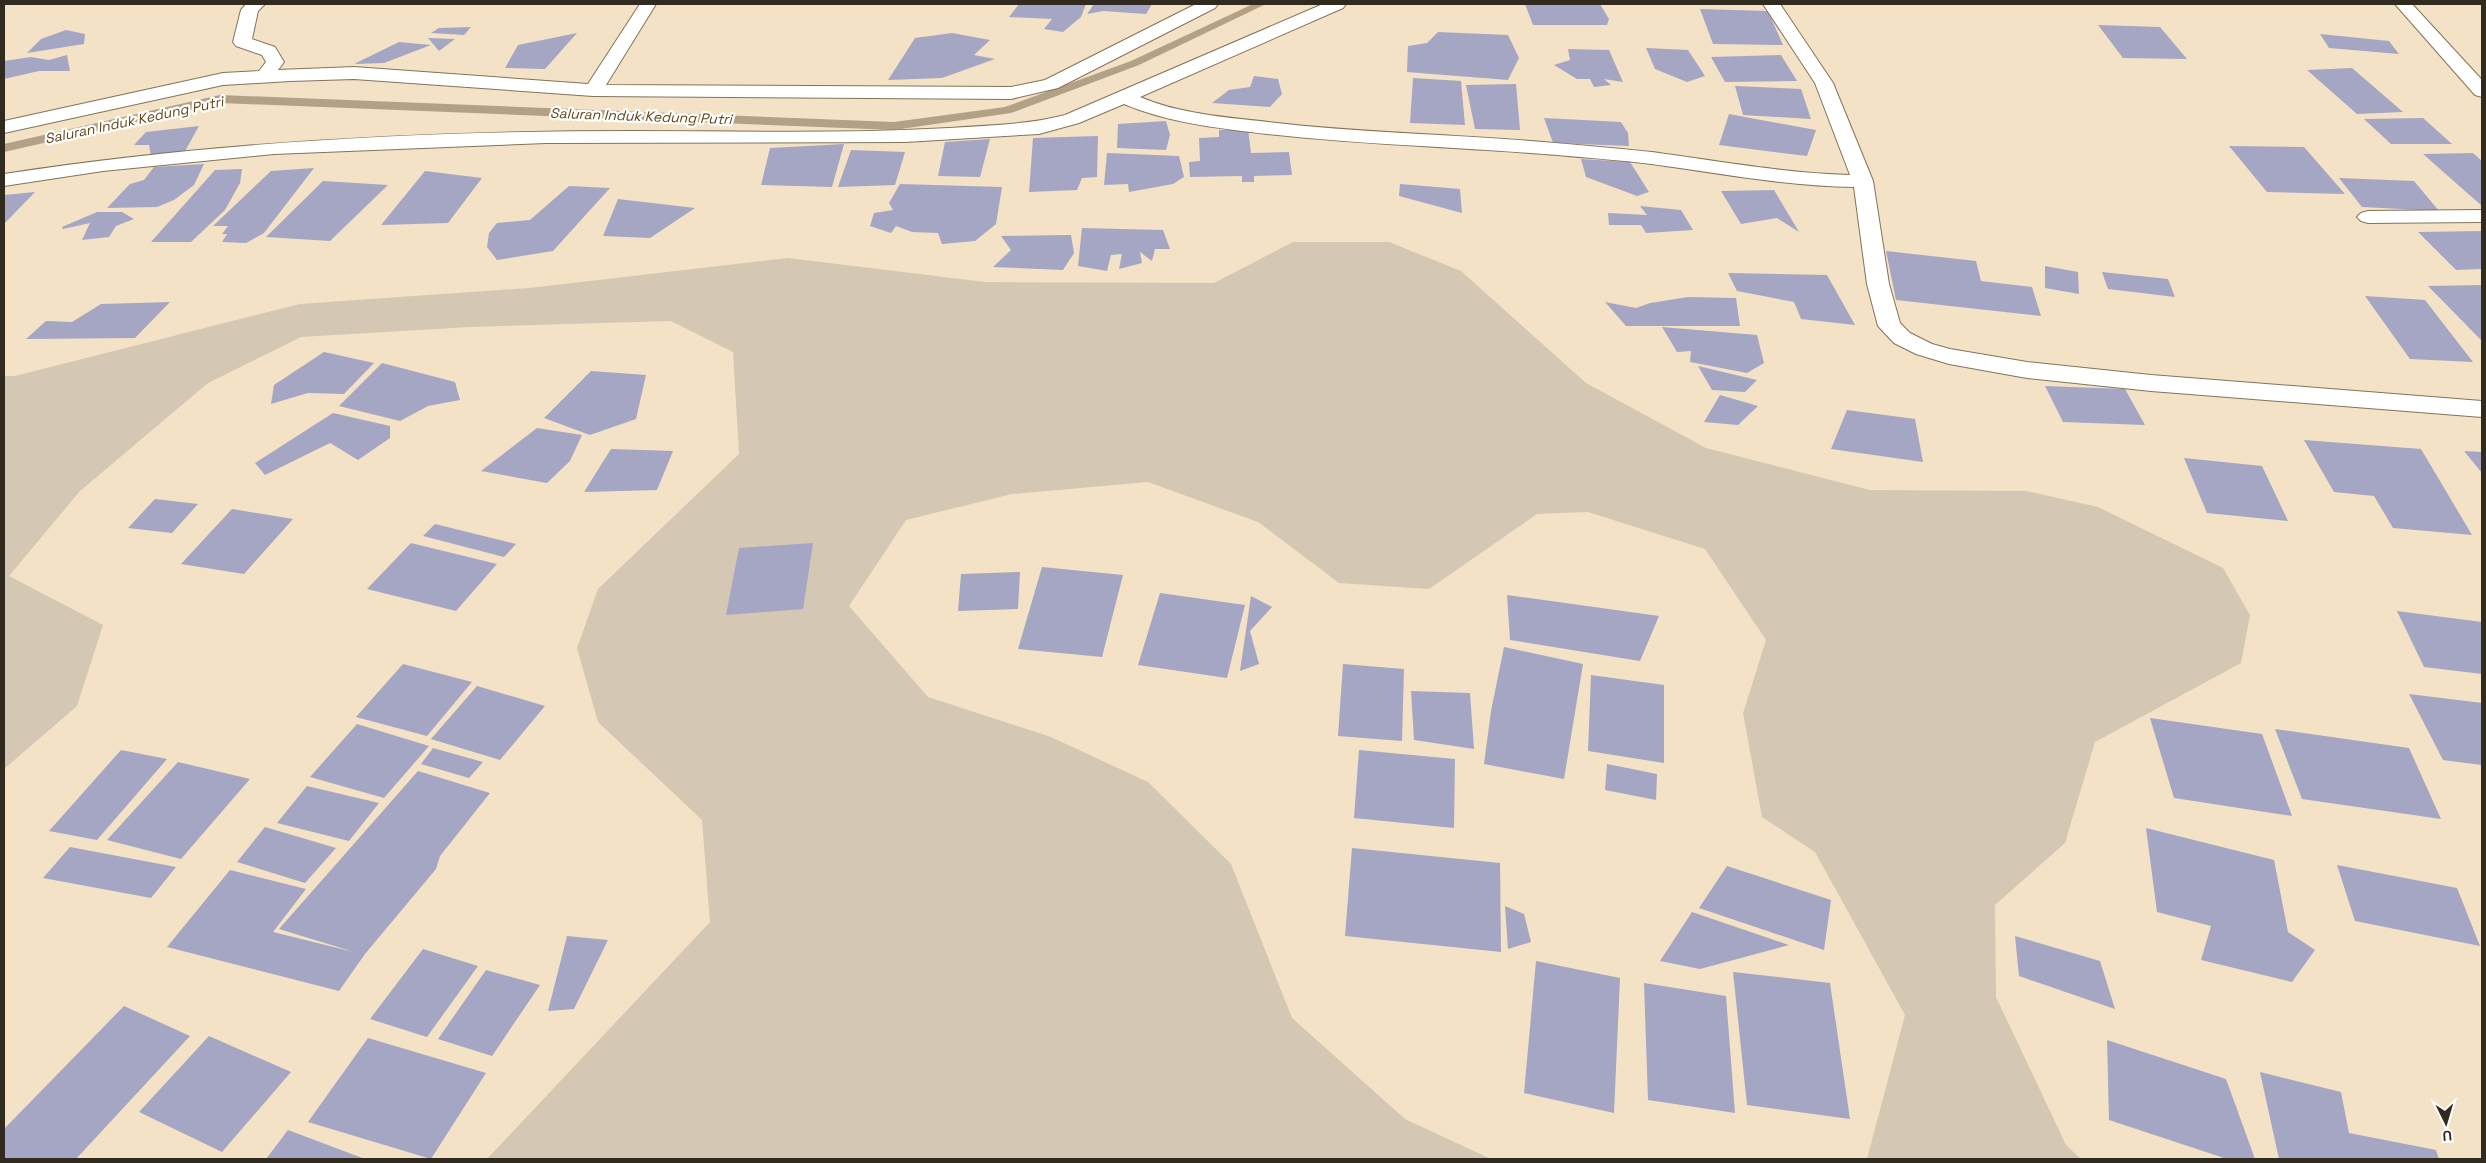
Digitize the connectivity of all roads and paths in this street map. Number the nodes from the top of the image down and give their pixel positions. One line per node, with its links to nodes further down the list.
1 (256, 4): 7 (street)
2 (648, 4): 8 (street)
3 (1209, 4): 8 (street)
4 (1337, 4): 10 (street)
5 (1772, 4): 13 (street)
6 (2403, 4): 9 (street)
7 (264, 77): 8 (street); 11 (street)
8 (593, 90)
9 (2482, 91)
10 (1122, 96): 12 (street); 13 (street)
11 (4, 127)
12 (4, 180)
13 (1863, 181): 16 (street)
14 (2482, 216): 15 (street)
15 (2368, 217)
16 (2482, 409)

